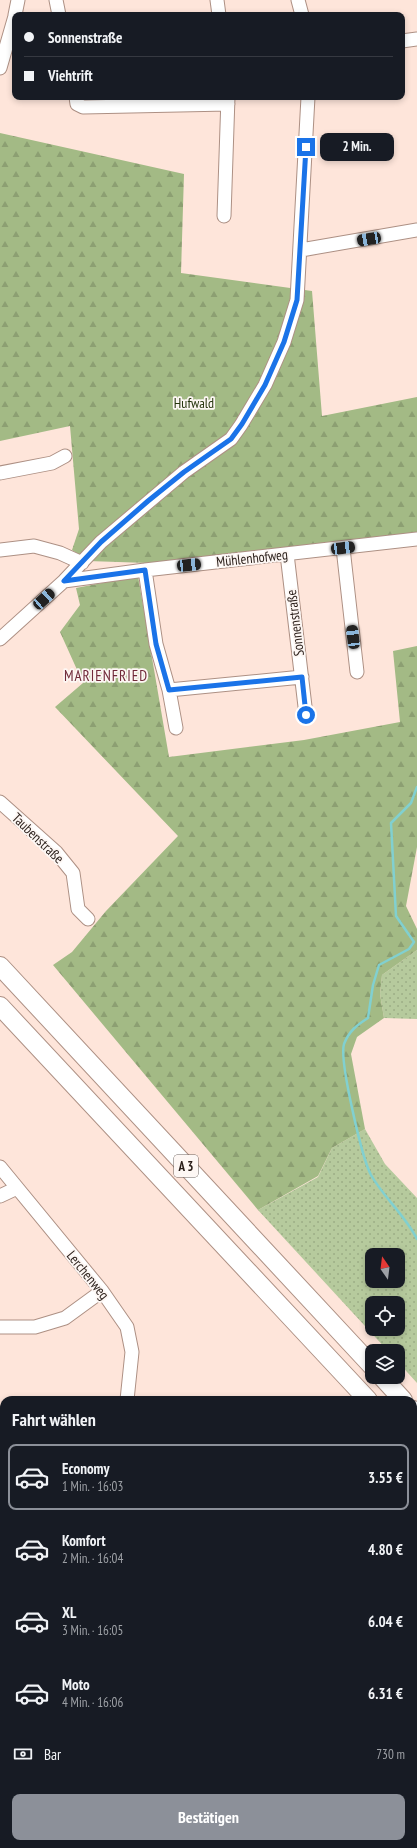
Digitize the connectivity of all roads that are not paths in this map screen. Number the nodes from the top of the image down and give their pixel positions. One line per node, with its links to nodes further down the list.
1 (18, 0): 5 (street)
2 (56, 0): 6 (street)
3 (217, 0): 7 (street)
4 (298, 0): 8 (street)
5 (16, 12)
6 (58, 12)
7 (219, 12)
8 (301, 12)
9 (12, 26): 12 (street)
10 (417, 38): 11 (street)
11 (405, 40)
12 (0, 68)
13 (308, 100): 18 (street)
14 (76, 101): 15 (street)
15 (228, 101): 16 (street)
16 (224, 216)
17 (417, 230): 18 (street)
18 (301, 250): 25 (street)
19 (66, 456): 20 (street)
20 (0, 473)
21 (417, 539): 22 (street, Mühlenhofweg)
22 (343, 548): 24 (street, Mühlenhofweg); 29 (street)
23 (0, 550): 25 (street)
24 (287, 554): 26 (street, Mühlenhofweg); 30 (street, Sonnenstraße)
25 (82, 563): 27 (street)
26 (145, 570): 27 (street, Mühlenhofweg); 31 (street)
27 (64, 581): 28 (street)
28 (0, 639)
29 (357, 672)
30 (302, 677): 31 (street); 32 (street, Sonnenstraße)
31 (169, 690): 33 (street)
32 (306, 715)
33 (176, 728)
34 (0, 802): 35 (street, Taubenstraße)
35 (88, 919)
36 (0, 966): 43 (highway, A 3)
37 (0, 1006): 46 (highway, A 3)
38 (0, 1167): 39 (street, Lerchenweg)
39 (17, 1188): 40 (street); 41 (street, Lerchenweg)
40 (0, 1196)
41 (102, 1291): 42 (street); 45 (street, Lerchenweg)
42 (0, 1327)
43 (365, 1358)
44 (388, 1384): 47 (highway)
45 (127, 1396)
46 (364, 1396)
47 (399, 1396)

